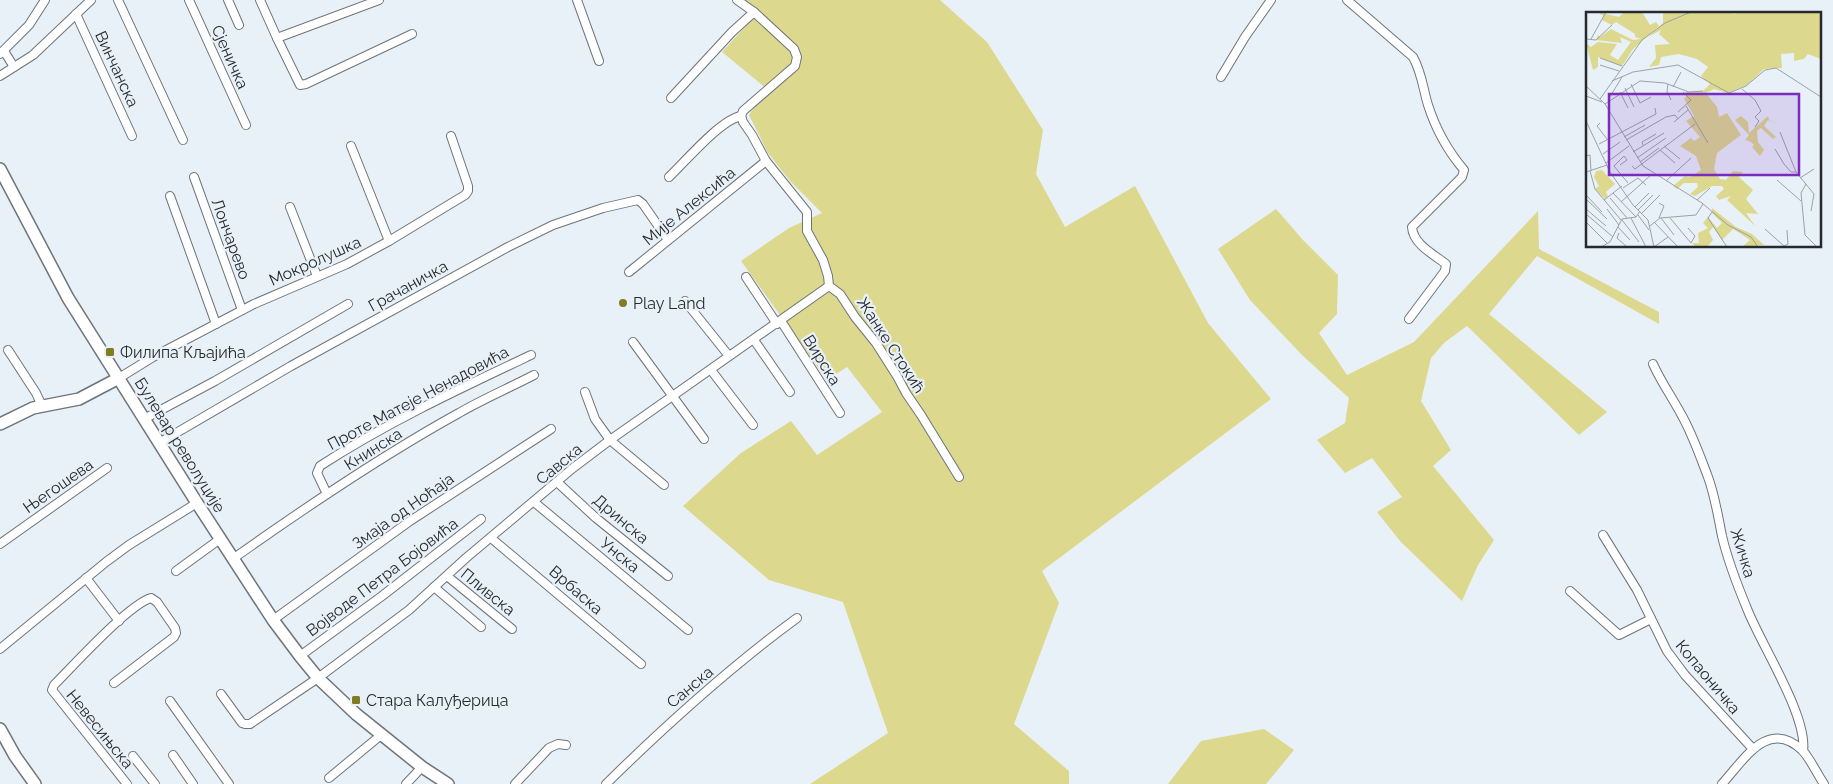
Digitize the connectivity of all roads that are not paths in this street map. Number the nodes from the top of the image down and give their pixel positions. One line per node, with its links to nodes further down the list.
1 (45, 0): 17 (street)
2 (92, 0): 13 (street)
3 (118, 0): 27 (street)
4 (189, 0): 24 (street, Сјеничка)
5 (228, 0): 14 (street)
6 (260, 0): 16 (street)
7 (379, 0): 16 (street)
8 (577, 0): 18 (street)
9 (737, 0): 12 (street)
10 (1271, 0): 21 (street)
11 (1347, 0): 44 (street)
12 (754, 12): 22 (street); 23 (street)
13 (76, 14): 19 (street); 25 (street, Винчанска)
14 (239, 25)
15 (412, 34): 16 (street)
16 (277, 38)
17 (2, 53): 19 (street)
18 (599, 61)
19 (14, 68): 20 (street)
20 (0, 76)
21 (1221, 77)
22 (671, 98)
23 (740, 116): 29 (street); 32 (street)
24 (246, 125)
25 (132, 136)
26 (451, 136): 36 (street, Мокролушка)
27 (183, 140)
28 (351, 146): 36 (street)
29 (766, 161): 35 (street, Мије Алексића); 40 (street)
30 (0, 169): 55 (main road, Булевар револуције)
31 (194, 177): 43 (street, Лончарево)
32 (669, 177)
33 (170, 196): 46 (street)
34 (290, 207): 38 (street)
35 (668, 240): 37 (street, Мије Алексића); 67 (street, Грачаничка)
36 (389, 241): 38 (street, Мокролушка)
37 (629, 272)
38 (317, 276): 43 (street, Мокролушка)
39 (746, 277): 45 (street, Вирска)
40 (829, 286): 45 (street, Савска); 69 (street, Жанке Стокић)
41 (685, 301): 51 (street)
42 (348, 304): 61 (street)
43 (242, 310): 46 (street, Мокролушка)
44 (1409, 319)
45 (779, 322): 47 (street, Савска); 60 (street, Вирска)
46 (216, 324): 55 (street, Мокролушка)
47 (754, 340): 51 (street, Савска); 57 (street)
48 (633, 342): 58 (street)
49 (8, 350): 59 (street)
50 (531, 355): 72 (street, Проте Матеје Ненадовића)
51 (729, 356): 53 (street, Савска)
52 (1653, 364): 105 (street, Жичка)
53 (711, 370): 58 (street, Савска); 63 (street)
54 (534, 375): 72 (street, Книнска)
55 (119, 378): 59 (main road); 61 (main road, Булевар револуције)
56 (584, 392): 66 (street)
57 (790, 392)
58 (674, 396): 65 (street); 66 (street, Савска)
59 (42, 406): 62 (main road)
60 (840, 413)
61 (144, 419): 67 (main road, Булевар револуције)
62 (0, 424)
63 (753, 425)
64 (551, 428): 89 (street, Змаја од Ноћаја)
65 (704, 439)
66 (610, 440): 70 (street, Савска); 71 (street)
67 (159, 443): 74 (main road, Булевар револуције)
68 (107, 468): 79 (street, Његошева)
69 (959, 477)
70 (557, 482): 73 (street, Савска); 83 (street, Дринска)
71 (664, 485)
72 (327, 494): 80 (street, Книнска)
73 (534, 502): 77 (street, Савска); 93 (street, Унска)
74 (197, 503): 78 (main road, Булевар револуције); 84 (street)
75 (481, 519): 95 (street, Војводе Петра Бојовића)
76 (1603, 535): 88 (street, Копаоничка)
77 (491, 538): 82 (street, Савска); 96 (street, Врбаска)
78 (220, 539): 80 (main road, Булевар револуције); 81 (street)
79 (0, 544)
80 (234, 558): 89 (main road, Булевар револуције)
81 (176, 570)
82 (447, 576): 85 (street, Савска); 92 (street, Пливска)
83 (668, 576)
84 (86, 578): 90 (street); 94 (street)
85 (434, 588): 91 (street); 97 (street, Савска)
86 (1570, 591): 88 (street)
87 (798, 618): 118 (street, Санска)
88 (1651, 618): 104 (street, Копаоничка)
89 (273, 620): 95 (main road, Булевар револуције)
90 (119, 621): 98 (street); 111 (street, Невесињска)
91 (481, 627)
92 (512, 629)
93 (688, 630)
94 (0, 649)
95 (300, 656): 97 (main road, Булевар револуције)
96 (641, 664)
97 (318, 678): 99 (street); 102 (main road, Булевар револуције)
98 (114, 683)
99 (221, 694)
100 (170, 701): 114 (street)
101 (0, 729): 110 (main road)
102 (381, 735): 108 (main road, Булевар револуције); 109 (street)
103 (566, 745): 117 (street)
104 (1753, 749): 105 (street); 119 (street)
105 (1803, 751): 120 (street)
106 (173, 755): 113 (street)
107 (133, 756): 112 (street)
108 (422, 767): 115 (street); 116 (main road, Булевар револуције)
109 (330, 778)
110 (35, 784)
111 (127, 784)
112 (155, 784)
113 (193, 784)
114 (229, 784)
115 (406, 784)
116 (448, 784)
117 (515, 784)
118 (606, 784)
119 (1722, 784)
120 (1824, 784)

